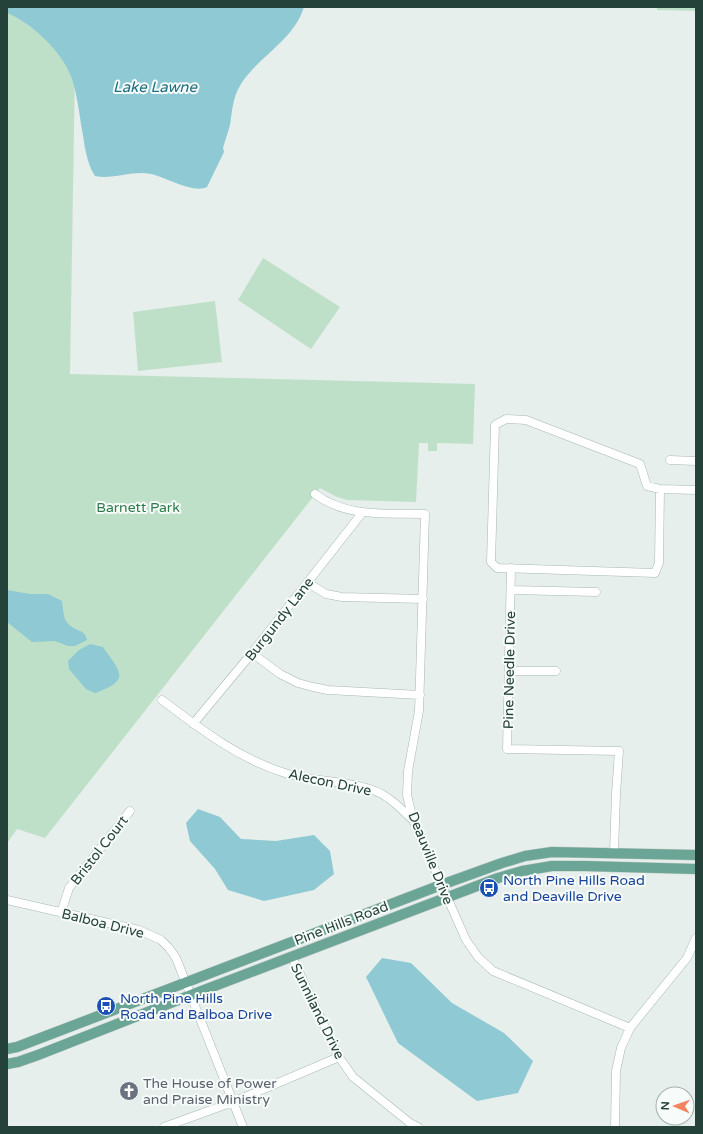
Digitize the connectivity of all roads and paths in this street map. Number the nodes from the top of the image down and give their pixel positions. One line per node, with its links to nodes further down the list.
1 (670, 460): 2 (street)
2 (696, 461)
3 (660, 489): 4 (street); 7 (street); 7 (street)
4 (696, 490)
5 (315, 494): 6 (street)
6 (362, 513): 8 (street, Burgundy Lane); 11 (street, Deauville Drive)
7 (511, 568): 9 (street, Pine Needle Drive)
8 (308, 583): 11 (street); 12 (street, Burgundy Lane)
9 (511, 590): 10 (street); 13 (street, Pine Needle Drive)
10 (596, 592)
11 (423, 599): 15 (street, Deauville Drive)
12 (252, 653): 15 (street); 17 (street, Burgundy Lane)
13 (509, 671): 14 (street); 20 (street, Pine Needle Drive)
14 (556, 672)
15 (420, 695): 19 (street, Deauville Drive)
16 (162, 700): 17 (street, Alecon Drive)
17 (194, 724): 19 (street, Alecon Drive)
18 (130, 811): 26 (street, Bristol Court)
19 (413, 820): 23 (street, Deauville Drive)
20 (614, 852): 21 (main road, Pine Hills Road); 23 (main road, Pine Hills Road)
21 (696, 855)
22 (696, 869): 24 (main road, Pine Hills Road)
23 (441, 885): 24 (street, Deauville Drive); 29 (main road, Pine Hills Road)
24 (447, 897): 28 (main road, Pine Hills Road); 31 (street, Deauville Drive)
25 (7, 900): 26 (street, Balboa Drive)
26 (61, 913): 29 (street, Balboa Drive)
27 (696, 938): 31 (street)
28 (292, 957): 30 (main road, Pine Hills Road); 33 (street, Sunniland Drive)
29 (186, 982): 30 (street, Balboa Drive); 32 (main road, Pine Hills Road)
30 (191, 995): 34 (main road, Pine Hills Road); 35 (street, Balboa Drive)
31 (630, 1028): 40 (street)
32 (7, 1049)
33 (339, 1057): 35 (street); 36 (street, Sunniland Drive)
34 (7, 1064)
35 (233, 1102): 37 (street); 38 (street, Balboa Drive)
36 (409, 1125): 39 (street, Sunniland Drive)
37 (164, 1127)
38 (243, 1127)
39 (418, 1127)
40 (615, 1127)

